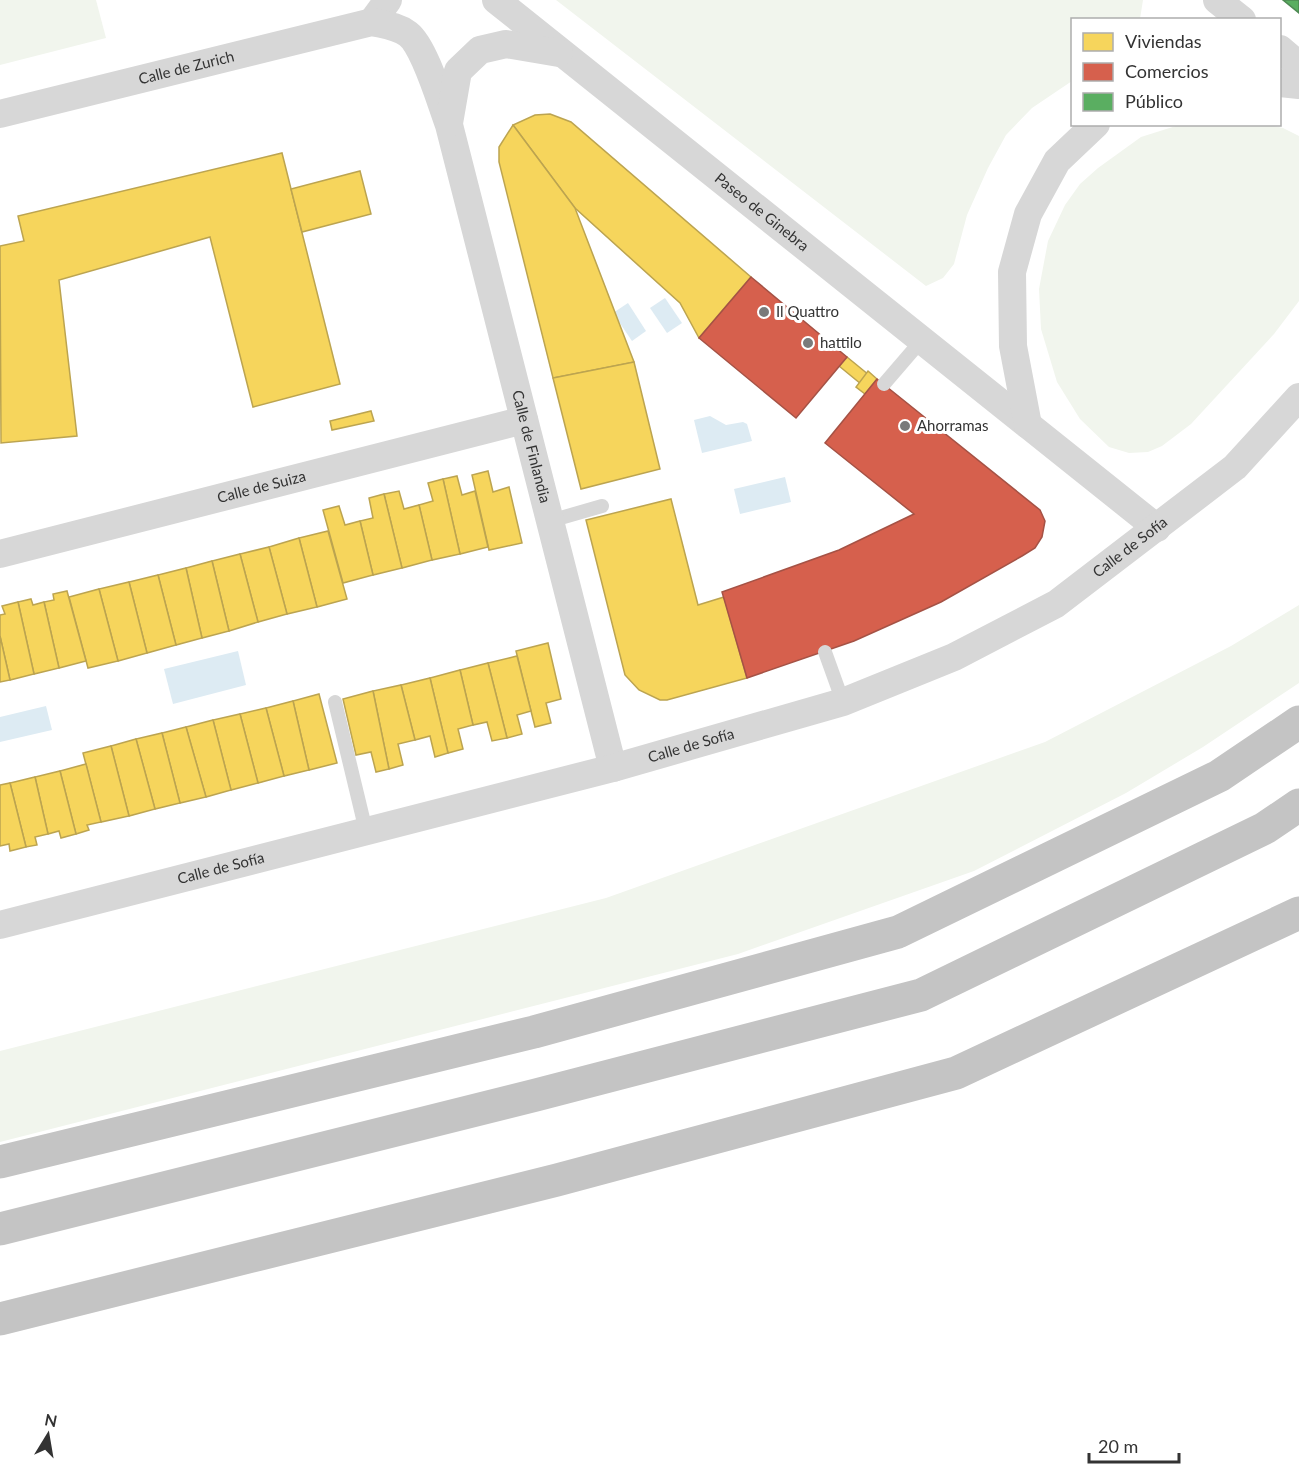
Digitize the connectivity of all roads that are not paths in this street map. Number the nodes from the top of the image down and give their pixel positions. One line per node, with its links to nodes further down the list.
1 (496, 0): 6 (street, Paseo de Ginebra)
2 (1217, 0): 4 (street)
3 (380, 11): 10 (street, Calle de Zurich); 11 (street, Calle de Finlandia)
4 (1240, 18)
5 (1281, 50): 7 (street)
6 (563, 54): 11 (street, Calle de Finlandia); 13 (street, Paseo de Ginebra)
7 (1299, 65)
8 (1281, 83): 9 (street)
9 (1299, 85)
10 (0, 114)
11 (449, 125): 16 (street, Calle de Finlandia)
12 (1094, 126): 17 (street)
13 (921, 341): 14 (lane); 17 (street, Paseo de Ginebra)
14 (884, 384)
15 (1299, 397): 20 (street, Calle de Sofía)
16 (524, 420): 19 (street, Calle de Finlandia); 21 (street, Calle de Suiza)
17 (1028, 425): 20 (street, Paseo de Ginebra)
18 (602, 507): 19 (lane)
19 (550, 521): 26 (street, Calle de Finlandia)
20 (1157, 528): 24 (street, Calle de Sofía)
21 (0, 554)
22 (825, 652): 24 (lane)
23 (334, 702): 28 (lane)
24 (843, 702): 26 (street, Calle de Sofía)
25 (1299, 722): 31 (highway)
26 (614, 768): 28 (street, Calle de Sofía)
27 (1299, 805): 32 (highway)
28 (366, 831): 30 (street, Calle de Sofía)
29 (1299, 913): 33 (highway)
30 (0, 925)
31 (0, 1162)
32 (0, 1229)
33 (0, 1319)

